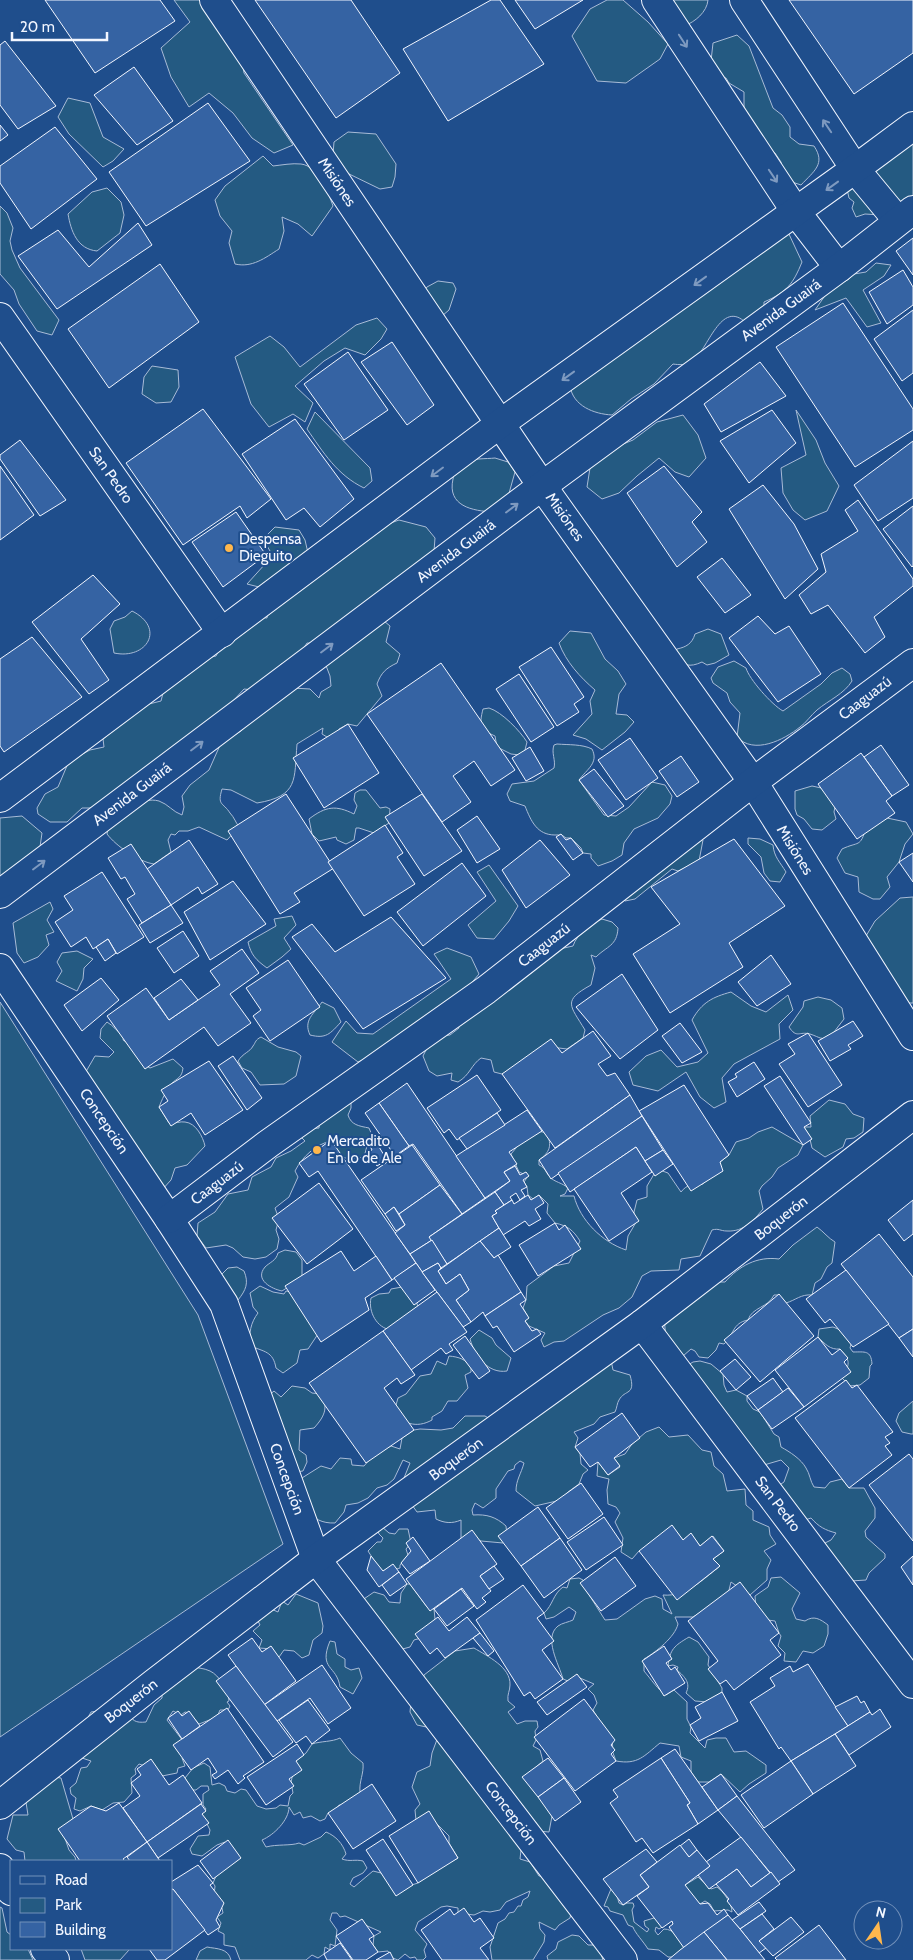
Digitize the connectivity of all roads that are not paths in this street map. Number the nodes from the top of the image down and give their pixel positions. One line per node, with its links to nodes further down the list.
1 (214, 0): 10 (street, Misiónes)
2 (656, 0): 6 (street, one-way to 6)
3 (744, 0): 5 (street, one-way to 3)
4 (913, 126): 5 (street)
5 (855, 169): 6 (street, one-way to 6); 7 (street)
6 (796, 212): 8 (street); 10 (street, one-way to 10)
7 (905, 215): 8 (street, Avenida Guairá)
8 (838, 268): 11 (street, Avenida Guairá)
9 (0, 317): 12 (street, San Pedro)
10 (501, 423): 11 (street, Misiónes); 12 (street, one-way to 12)
11 (542, 486): 14 (street, Misiónes); 16 (street, Avenida Guairá, one-way to 11)
12 (222, 633): 15 (street)
13 (913, 663): 14 (street, Caaguazú)
14 (752, 782): 18 (street, Misiónes); 20 (street, Caaguazú)
15 (0, 798)
16 (0, 894)
17 (0, 968): 20 (street, Concepción)
18 (913, 1036)
19 (913, 1116): 21 (street, Boquerón)
20 (170, 1219): 22 (street, Concepción)
21 (642, 1324): 22 (street, Boquerón); 23 (street, San Pedro)
22 (316, 1559): 24 (street, Boquerón); 29 (street, Concepción)
23 (913, 1684)
24 (0, 1805)
25 (0, 1868): 26 (street)
26 (10, 1889)
27 (46, 1950): 28 (street)
28 (55, 1960)
29 (623, 1960)

